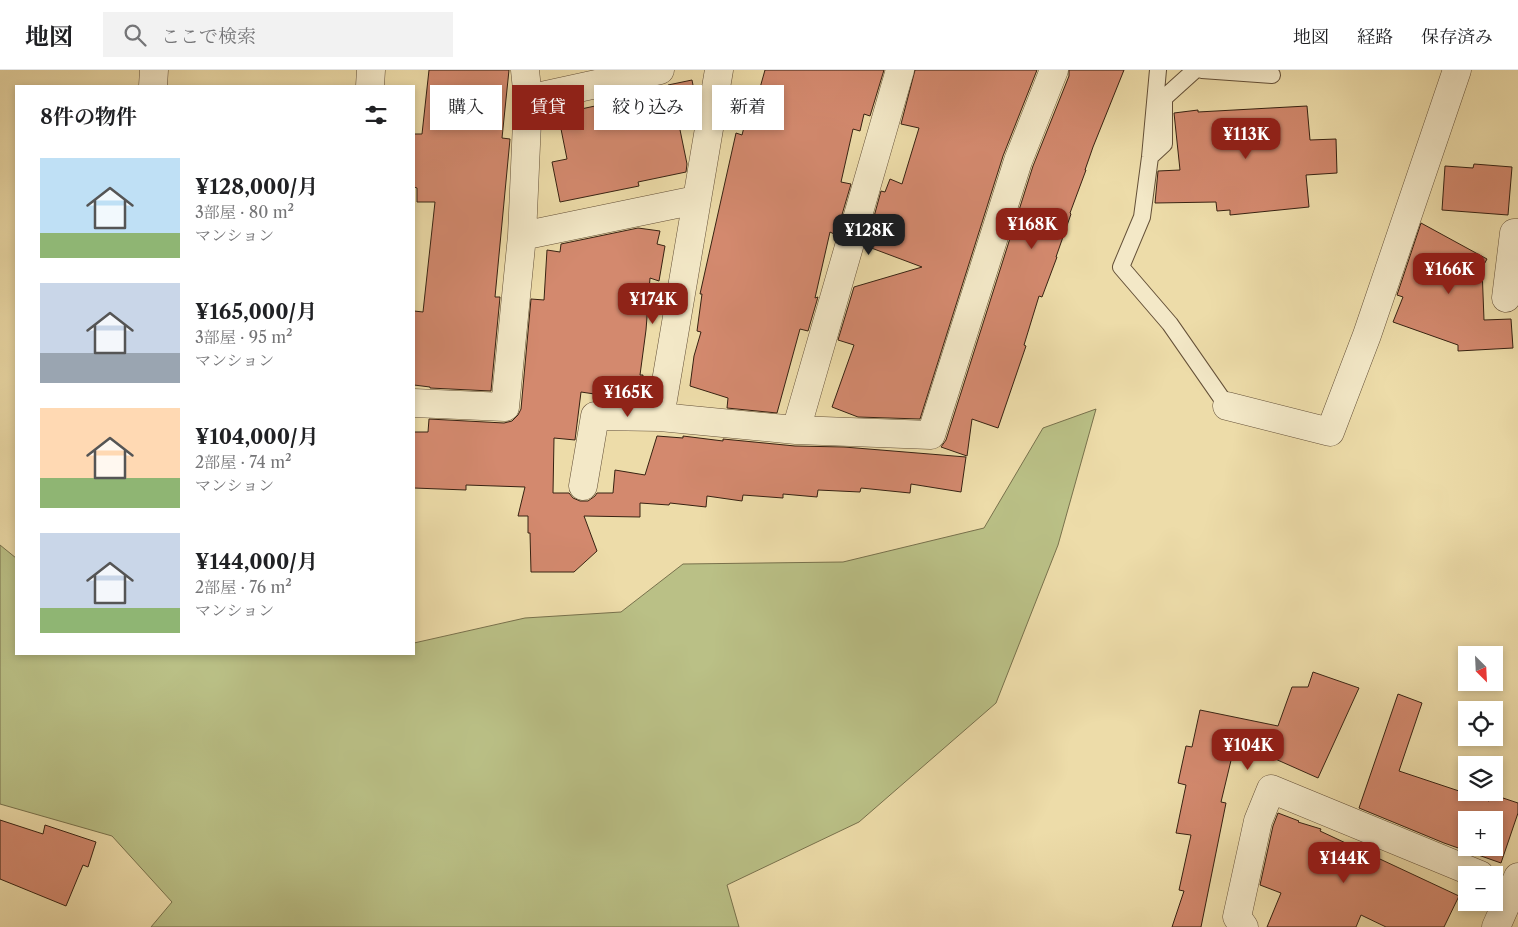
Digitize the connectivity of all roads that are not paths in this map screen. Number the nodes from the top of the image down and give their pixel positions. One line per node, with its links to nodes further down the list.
1 (154, 70): 13 (street)
2 (371, 70): 14 (street)
3 (525, 70): 15 (street)
4 (660, 70): 16 (street)
5 (719, 70): 19 (street)
6 (900, 70): 26 (street)
7 (1054, 70): 26 (street)
8 (1158, 70): 18 (lane)
9 (1194, 70): 18 (lane)
10 (1202, 70): 12 (lane)
11 (1457, 70): 24 (street)
12 (1272, 75)
13 (153, 85)
14 (370, 85)
15 (527, 85)
16 (584, 87)
17 (527, 130): 21 (street)
18 (1150, 157): 24 (lane)
19 (696, 200): 21 (street); 25 (street)
20 (1518, 233): 22 (street)
21 (522, 236): 23 (street)
22 (1506, 298)
23 (415, 403)
24 (1227, 406)
25 (660, 417): 26 (street); 27 (street)
26 (796, 430)
27 (583, 486)
28 (1458, 866): 30 (street)
29 (1508, 882): 31 (street)
30 (1244, 927)
31 (1496, 927)

